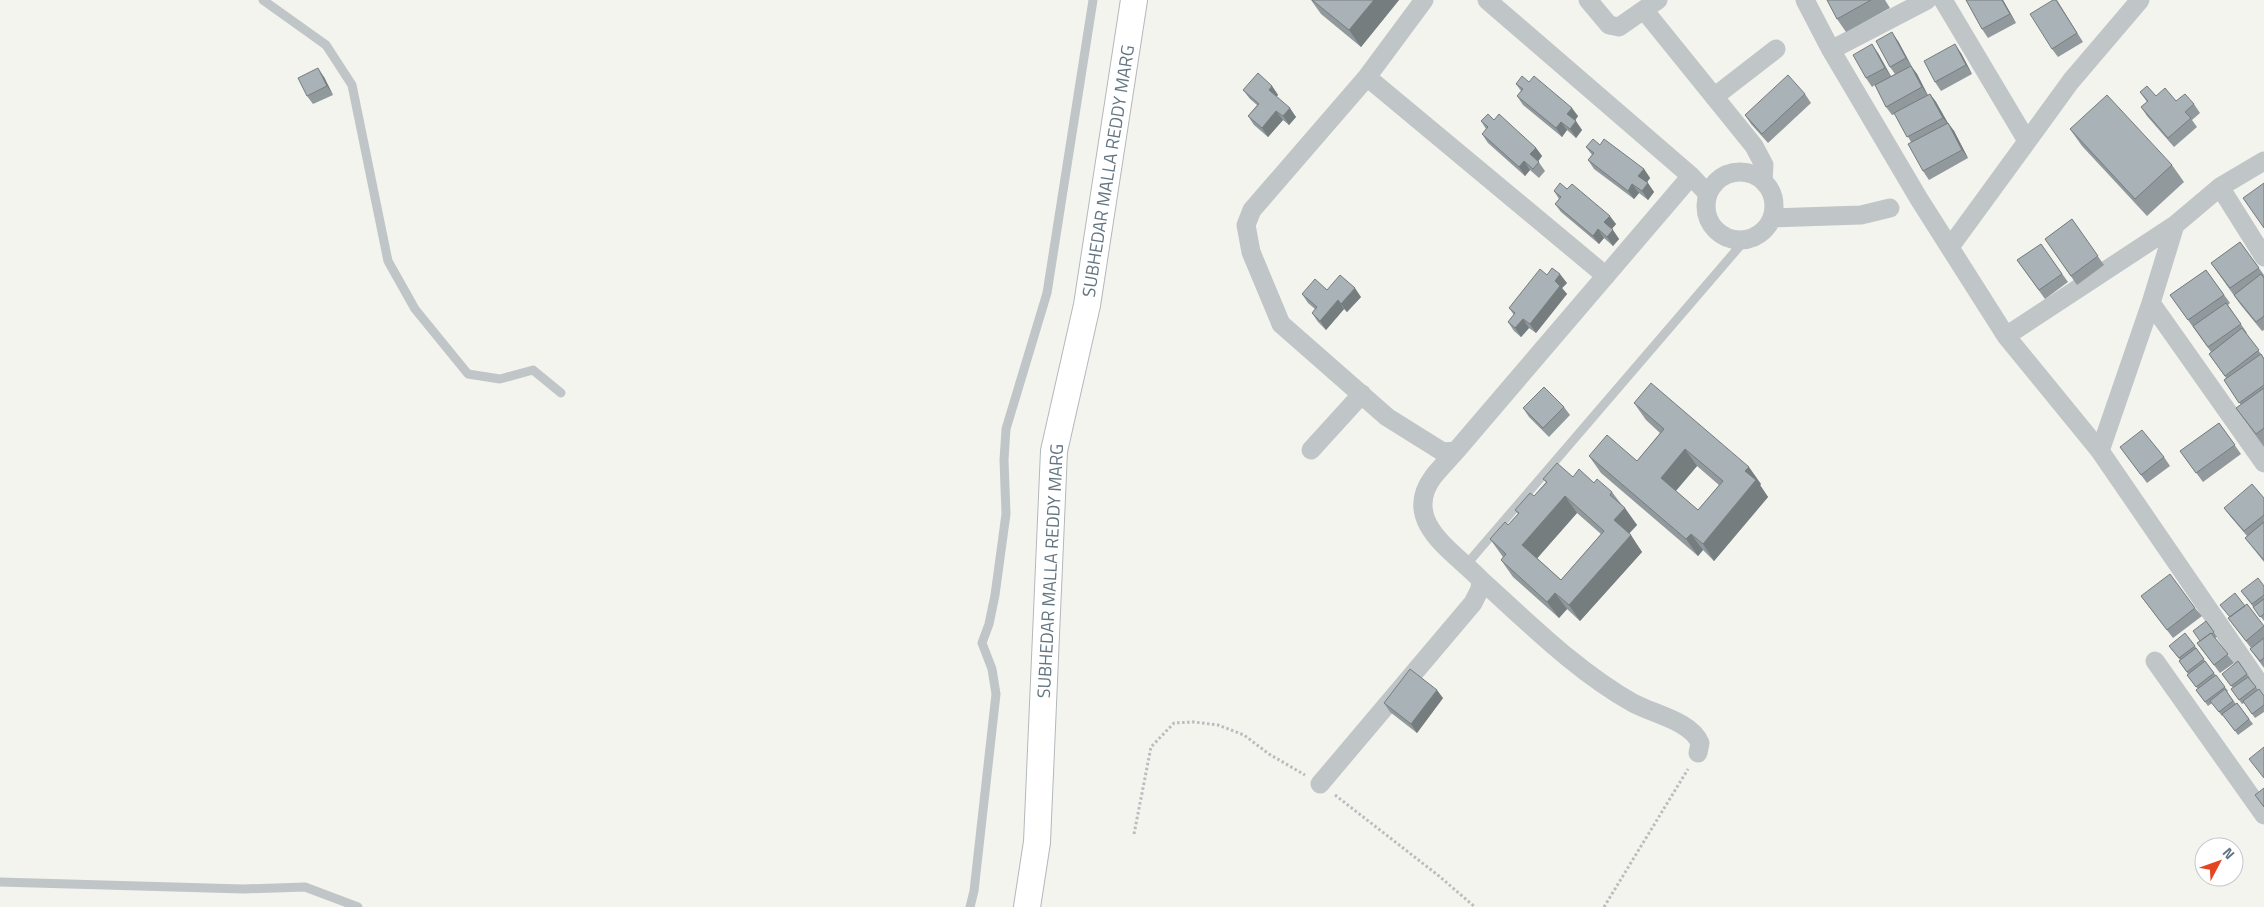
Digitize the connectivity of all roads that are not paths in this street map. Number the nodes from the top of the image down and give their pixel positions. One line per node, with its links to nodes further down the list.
1 (263, 0): 31 (lane)
2 (1093, 0): 46 (lane)
3 (1134, 0): 47 (main road, SUBHEDAR MALLA REDDY MARG)
4 (1424, 0): 14 (street)
5 (1488, 0): 18 (street)
6 (1588, 0): 11 (street)
7 (1804, 0): 13 (street)
8 (1927, 0): 13 (street)
9 (1944, 0): 16 (street)
10 (2140, 0): 16 (street)
11 (1651, 5): 15 (street)
12 (1776, 49): 15 (street)
13 (1831, 50): 26 (street)
14 (1367, 77): 28 (street); 32 (street)
15 (1714, 97): 19 (street)
16 (2028, 141): 26 (street)
17 (2264, 161): 20 (street)
18 (1691, 176): 21 (street); 28 (street)
19 (1763, 181): 21 (street); 23 (street)
20 (2220, 187): 24 (street); 27 (street)
21 (1708, 194): 25 (street)
22 (1890, 208): 23 (street)
23 (1772, 218): 25 (street)
24 (2175, 225): 29 (street); 30 (street)
25 (1746, 240): 37 (lane)
26 (1950, 247): 30 (street)
27 (2264, 257)
28 (1606, 276): 34 (street)
29 (2151, 304): 35 (street); 36 (street)
30 (2006, 336): 35 (street)
31 (561, 393)
32 (1362, 394): 33 (street); 34 (street)
33 (1311, 450)
34 (1456, 451): 37 (street)
35 (2100, 451): 40 (street)
36 (2264, 463)
37 (1466, 565): 38 (street)
38 (1481, 580): 41 (street); 42 (street)
39 (2154, 661): 43 (street)
40 (2264, 690)
41 (1698, 753)
42 (1320, 784)
43 (2264, 815)
44 (0, 882): 45 (lane)
45 (358, 907)
46 (970, 907)
47 (1027, 907)

